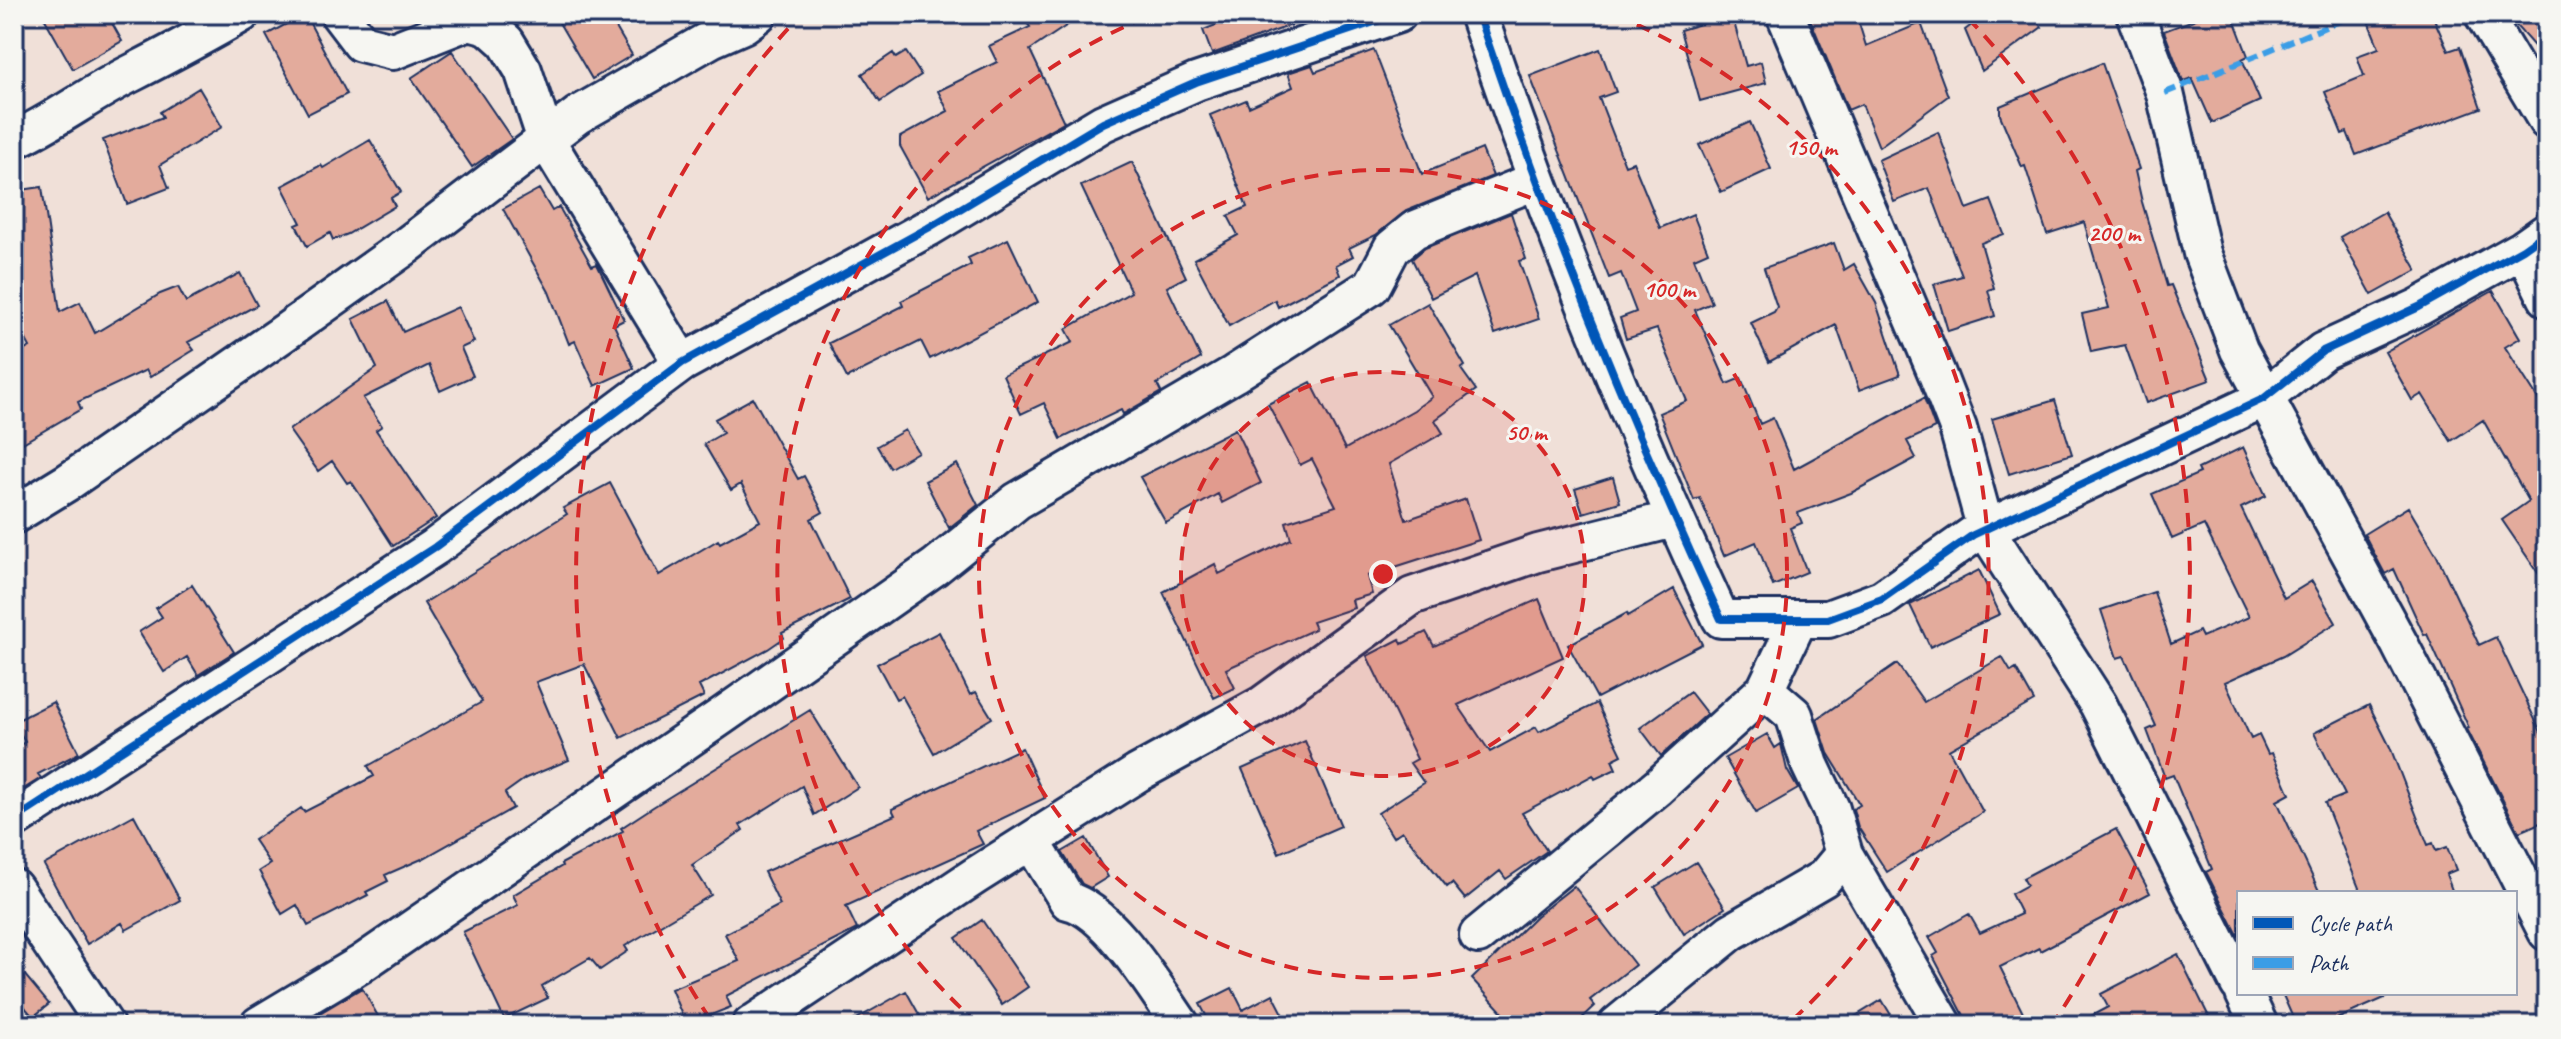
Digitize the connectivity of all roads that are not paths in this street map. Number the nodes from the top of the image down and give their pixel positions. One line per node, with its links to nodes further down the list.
1 (241, 14): 10 (street)
2 (339, 14): 11 (street)
3 (758, 14): 11 (street)
4 (1398, 14): 15 (street)
5 (1478, 14): 12 (street)
6 (1785, 14): 19 (street)
7 (2135, 14): 16 (street)
8 (2483, 14): 9 (street)
9 (2547, 121)
10 (14, 140)
11 (546, 140): 15 (street); 17 (street)
12 (1535, 181): 18 (street); 31 (street)
13 (2535, 240): 14 (street); 16 (street)
14 (2547, 298)
15 (682, 363): 22 (street)
16 (2263, 399): 19 (street); 26 (street)
17 (14, 515)
18 (1674, 519): 20 (street); 23 (street)
19 (1986, 530): 20 (street); 28 (street)
20 (1799, 619): 21 (street)
21 (1765, 690): 24 (street); 27 (street)
22 (14, 820)
23 (1023, 848): 32 (street); 33 (street)
24 (1844, 854): 34 (street); 35 (street)
25 (14, 888): 30 (street)
26 (2547, 932)
27 (1478, 935)
28 (2237, 980)
29 (2245, 995): 36 (street)
30 (105, 1025)
31 (259, 1025)
32 (751, 1025)
33 (1181, 1025)
34 (1617, 1025)
35 (1944, 1025)
36 (2259, 1025)

